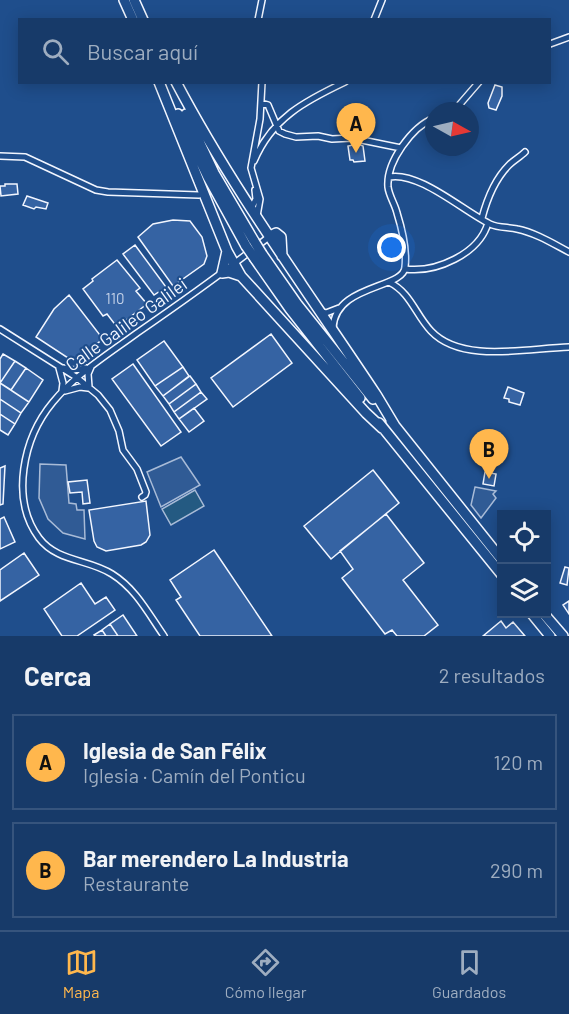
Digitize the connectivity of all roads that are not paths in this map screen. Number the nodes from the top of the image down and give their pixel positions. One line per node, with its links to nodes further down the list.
1 (124, 0): 5 (highway)
2 (134, 0): 6 (highway)
3 (262, 0): 7 (street)
4 (382, 0): 8 (street)
5 (132, 18)
6 (142, 18)
7 (258, 18)
8 (375, 18)
9 (569, 37): 10 (street)
10 (551, 43)
11 (162, 84): 28 (highway)
12 (162, 84): 33 (highway)
13 (175, 84): 33 (highway)
14 (175, 84): 29 (highway)
15 (262, 84): 19 (street)
16 (341, 84): 21 (street)
17 (477, 84): 18 (street)
18 (462, 102)
19 (261, 103): 21 (street); 25 (street)
20 (425, 123): 22 (street)
21 (277, 126): 22 (street); 25 (street)
22 (401, 148): 26 (street)
23 (525, 152): 31 (street)
24 (0, 156): 28 (street)
25 (251, 168): 27 (street)
26 (389, 177): 31 (street); 38 (street)
27 (255, 186): 29 (street); 30 (street)
28 (203, 194): 34 (highway)
29 (251, 209): 30 (highway)
30 (257, 218): 32 (highway)
31 (485, 221): 35 (street); 38 (street)
32 (270, 236): 37 (street, Calle Galileo Galilei); 43 (highway)
33 (250, 244): 36 (highway, bridge)
34 (227, 251): 37 (highway); 39 (highway)
35 (569, 252)
36 (258, 256): 51 (highway); 52 (highway)
37 (236, 263): 39 (street, Calle Galileo Galilei); 40 (highway)
38 (405, 269): 41 (street)
39 (222, 273): 40 (highway); 46 (street, Calle Galileo Galilei)
40 (241, 276): 52 (highway)
41 (389, 282): 42 (street); 45 (street)
42 (341, 308): 43 (street); 43 (street)
43 (326, 319): 51 (highway)
44 (0, 329): 47 (street)
45 (569, 346)
46 (92, 366): 47 (street); 48 (street, Calle Galileo Galilei); 49 (street)
47 (58, 367): 48 (street); 50 (street)
48 (75, 378): 49 (street); 50 (street, Calle Galileo Galilei)
49 (90, 388): 50 (street); 53 (street)
50 (62, 392): 58 (street, Calle Galileo Galilei)
51 (395, 426): 54 (highway)
52 (382, 428): 55 (highway)
53 (142, 497)
54 (497, 555)
55 (497, 570)
56 (535, 618): 59 (highway)
57 (547, 618): 60 (highway)
58 (164, 636)
59 (550, 636)
60 (563, 636)

